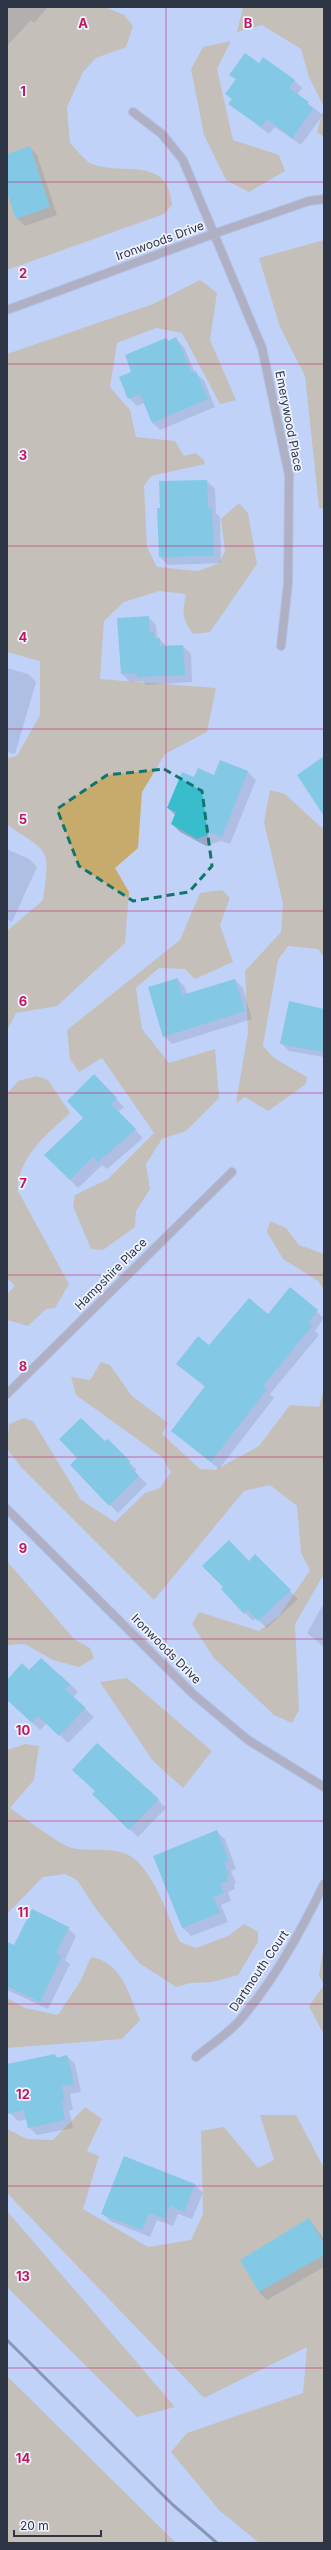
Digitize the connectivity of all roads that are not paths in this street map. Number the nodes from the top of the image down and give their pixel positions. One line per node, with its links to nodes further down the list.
1 (132, 112): 3 (street, Emerywood Place)
2 (324, 199): 3 (street, Ironwoods Drive)
3 (216, 233): 4 (street, Ironwoods Drive); 5 (street, Emerywood Place)
4 (7, 310)
5 (281, 646)
6 (232, 1172): 7 (street, Hampshire Place)
7 (7, 1394)
8 (7, 1509): 9 (street, Ironwoods Drive)
9 (324, 1787)
10 (324, 1884): 11 (street, Dartmouth Court)
11 (196, 2057)

